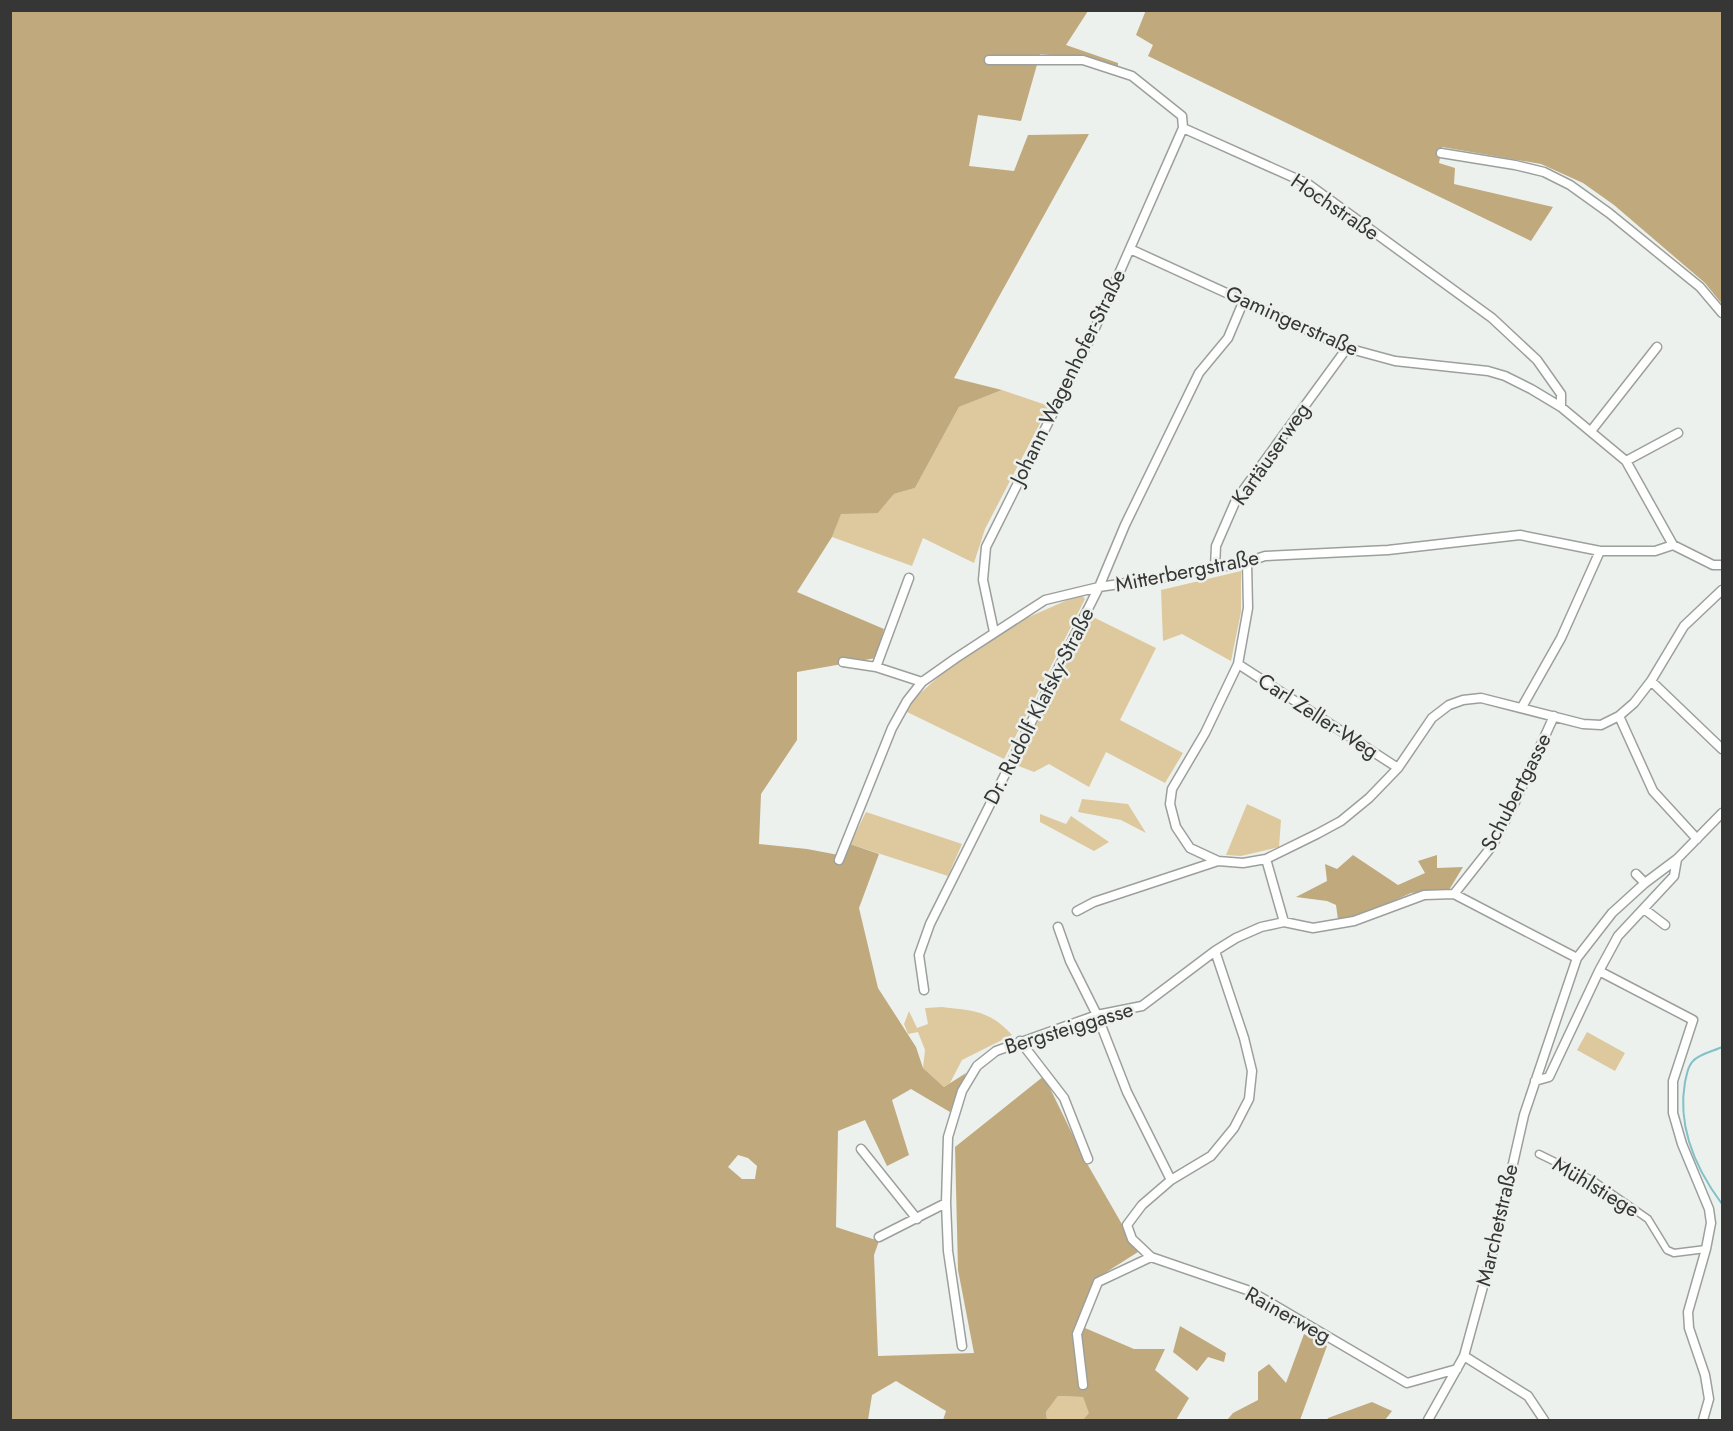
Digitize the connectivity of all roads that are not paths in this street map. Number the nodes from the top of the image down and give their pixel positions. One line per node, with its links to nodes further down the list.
1 (989, 60): 2 (street)
2 (1183, 128): 4 (street, Johann Wagenhofer-Straße); 9 (street, Hochstraße)
3 (1441, 153): 6 (street)
4 (1130, 249): 5 (street, Gamingerstraße); 21 (street, Johann Wagenhofer-Straße)
5 (1244, 300): 8 (street, Gamingerstraße); 19 (street, Dr. Rudolf Klafsky-Straße)
6 (1722, 313)
7 (1657, 347): 10 (street)
8 (1347, 348): 9 (street, Gamingerstraße); 17 (street, Kartäuserweg)
9 (1561, 407): 10 (street)
10 (1591, 431): 12 (street)
11 (1678, 433): 12 (street)
12 (1626, 461): 13 (street)
13 (1673, 545): 14 (street, Mitterbergstraße); 16 (street)
14 (1600, 551): 15 (street, Mitterbergstraße); 27 (street, Schubertgasse)
15 (1247, 562): 17 (street, Mitterbergstraße); 23 (street)
16 (1722, 565)
17 (1215, 567): 19 (street, Mitterbergstraße)
18 (909, 578): 24 (street)
19 (1100, 587): 21 (street, Mitterbergstraße); 49 (street, Dr. Rudolf Klafsky-Straße)
20 (1722, 590): 25 (street)
21 (994, 632): 26 (street, Mitterbergstraße)
22 (843, 662): 24 (street)
23 (1238, 664): 31 (street, Carl Zeller-Weg); 37 (street)
24 (876, 667): 26 (street)
25 (1651, 681): 29 (street); 30 (street)
26 (922, 682): 36 (street, Mitterbergstraße)
27 (1522, 707): 28 (street); 31 (street)
28 (1554, 716): 29 (street); 40 (street, Schubertgasse)
29 (1619, 716): 33 (street)
30 (1722, 749)
31 (1398, 768): 34 (street)
32 (1722, 813): 33 (street, Marchetstraße)
33 (1697, 839): 35 (street, Marchetstraße)
34 (1266, 858): 37 (street); 43 (street)
35 (1677, 859): 39 (street, Marchetstraße); 41 (street, Marchetstraße)
36 (839, 860)
37 (1218, 861): 42 (street)
38 (1636, 874): 39 (street)
39 (1645, 884): 47 (street, Marchetstraße)
40 (1454, 894): 43 (street, Bergsteiggasse); 47 (street, Bergsteiggasse)
41 (1644, 909): 44 (street); 48 (street, Marchetstraße)
42 (1077, 911)
43 (1284, 922): 46 (street, Bergsteiggasse)
44 (1665, 925)
45 (1058, 927): 50 (street)
46 (1215, 951): 50 (street, Bergsteiggasse); 56 (street)
47 (1576, 958): 52 (street, Marchetstraße)
48 (1599, 971): 52 (street, Marchetstraße); 60 (street)
49 (924, 990)
50 (1097, 1015): 51 (street, Bergsteiggasse); 56 (street)
51 (1020, 1041): 55 (street); 57 (street, Bergsteiggasse)
52 (1535, 1081): 63 (street, Marchetstraße)
53 (861, 1149): 58 (street)
54 (1539, 1154): 60 (street, Mühlstiege)
55 (1088, 1159)
56 (1171, 1180): 61 (street, Rainerweg)
57 (946, 1203): 58 (street); 62 (street, Bergsteiggasse)
58 (917, 1219): 59 (street)
59 (879, 1237)
60 (1706, 1250): 68 (street)
61 (1151, 1257): 64 (street, Rainerweg); 65 (street)
62 (962, 1346)
63 (1464, 1356): 64 (street, Marchetstraße); 67 (street)
64 (1457, 1369): 66 (street, Marchetstraße)
65 (1083, 1385)
66 (1428, 1420)
67 (1544, 1420)
68 (1702, 1420)

